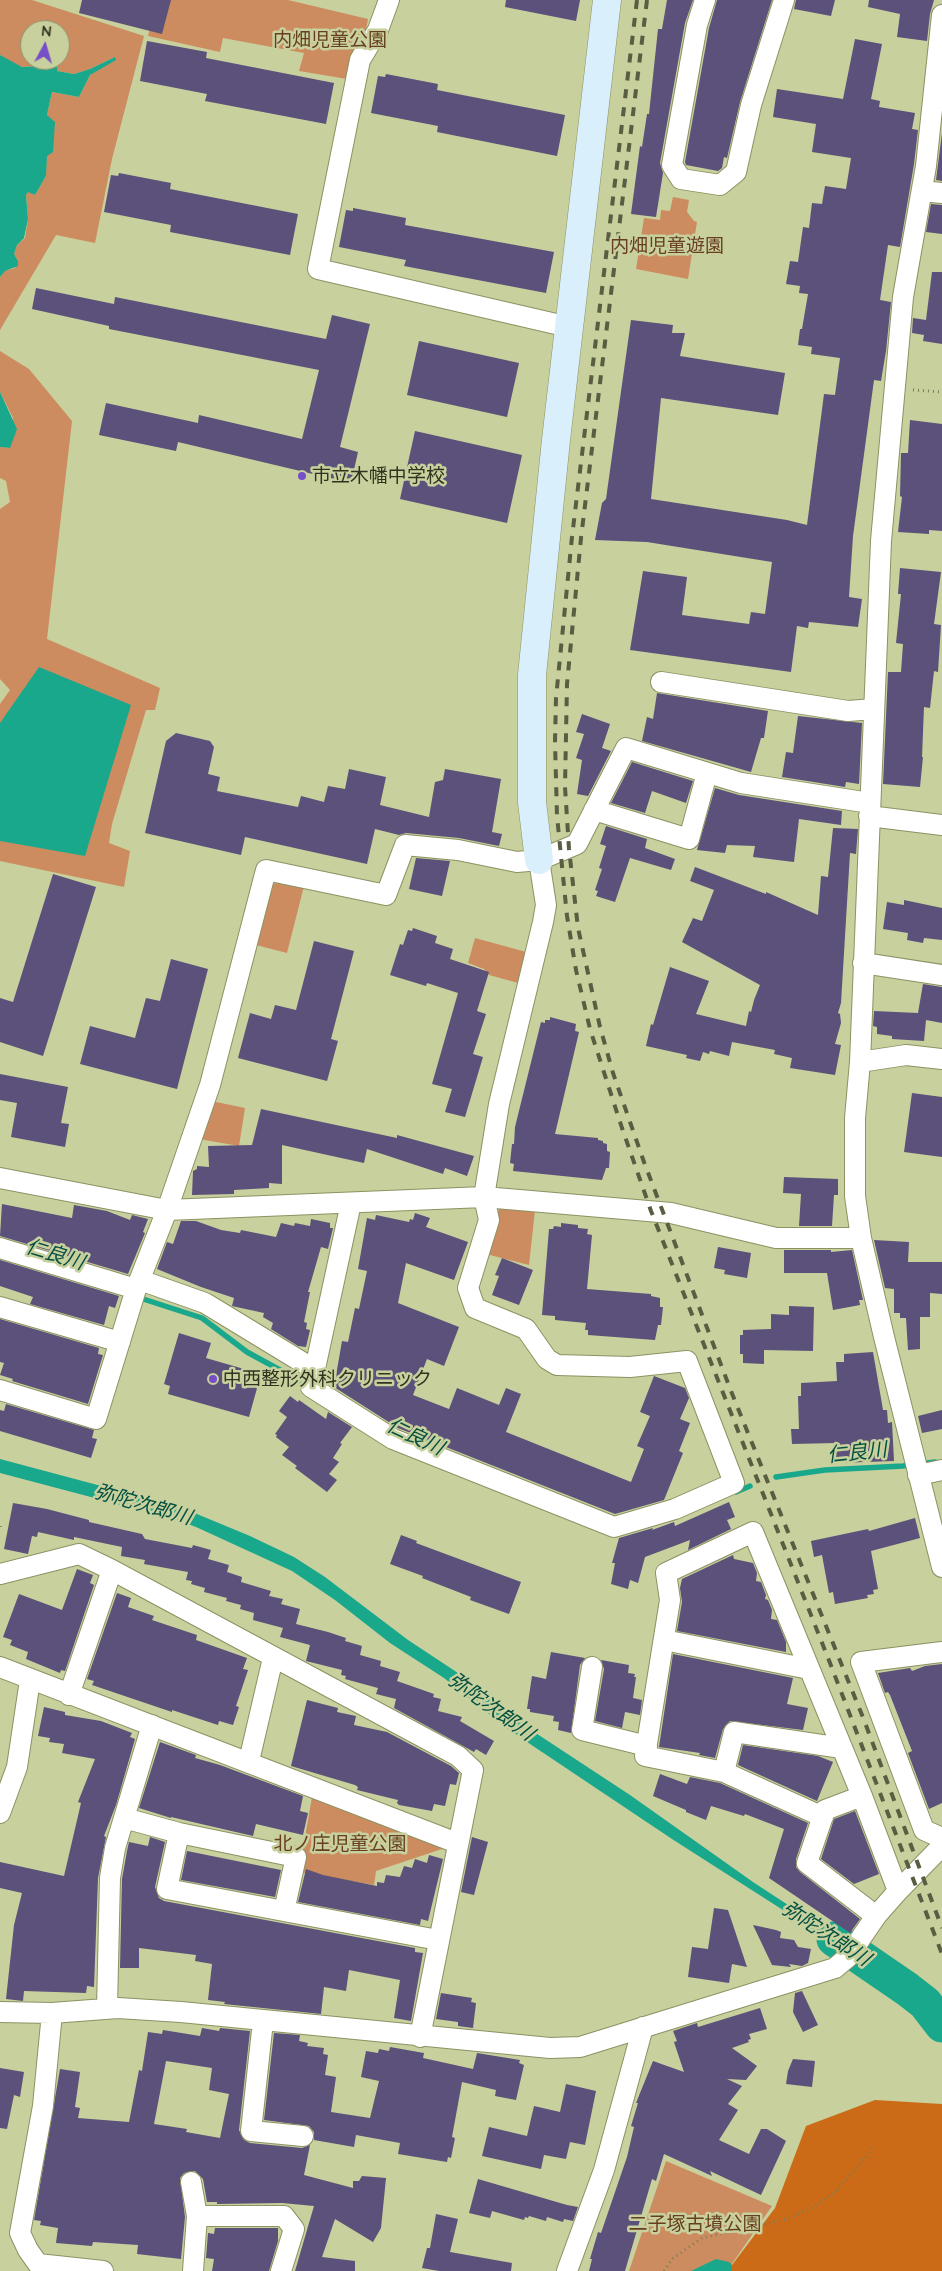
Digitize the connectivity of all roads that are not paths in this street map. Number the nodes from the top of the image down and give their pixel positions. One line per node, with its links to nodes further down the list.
1 (389, 0): 8 (street)
2 (607, 0): 8 (street)
3 (705, 0): 4 (street)
4 (784, 0)
5 (942, 14): 6 (street)
6 (922, 191): 7 (street); 10 (street)
7 (942, 193)
8 (569, 327): 15 (street)
9 (661, 682): 10 (street)
10 (874, 709): 13 (street)
11 (707, 773): 12 (street); 12 (street); 13 (street)
12 (594, 810): 15 (street)
13 (870, 810): 14 (street); 16 (street)
14 (942, 825)
15 (540, 860): 21 (street); 23 (street)
16 (863, 962): 17 (street); 19 (street)
17 (942, 975)
18 (942, 1059): 19 (street)
19 (860, 1062): 24 (street)
20 (0, 1178): 23 (street)
21 (484, 1197): 22 (street); 24 (street); 29 (street)
22 (351, 1203): 23 (street); 29 (street)
23 (167, 1210): 26 (street)
24 (862, 1238): 32 (street)
25 (0, 1248): 26 (street)
26 (135, 1292): 28 (street); 29 (street)
27 (0, 1307): 28 (street)
28 (120, 1342): 30 (street)
29 (314, 1370)
30 (0, 1390)
31 (942, 1470): 32 (street)
32 (918, 1474): 33 (street)
33 (942, 1567)
34 (112, 1570): 35 (street); 38 (street); 43 (street)
35 (0, 1574)
36 (664, 1640): 41 (street); 41 (street); 45 (street)
37 (942, 1652): 55 (street)
38 (274, 1658): 47 (street); 56 (street)
39 (592, 1667): 45 (street)
40 (0, 1668): 42 (street)
41 (809, 1669): 46 (street)
42 (30, 1680): 43 (street); 48 (street)
43 (69, 1695): 44 (street)
44 (152, 1725): 47 (street); 53 (street)
45 (647, 1746): 49 (street)
46 (842, 1748): 49 (street); 50 (street)
47 (249, 1761): 56 (street)
48 (8, 1764): 51 (street)
49 (724, 1772): 52 (street)
50 (862, 1796): 52 (street); 58 (street)
51 (0, 1813)
52 (823, 1817): 60 (street)
53 (124, 1818): 54 (street); 62 (street)
54 (179, 1833): 59 (street); 59 (street)
55 (942, 1838)
56 (458, 1843): 61 (street)
57 (942, 1846): 58 (street)
58 (898, 1891): 60 (street)
59 (284, 1911): 61 (street)
60 (876, 1916): 66 (street)
61 (438, 1940): 67 (street)
62 (107, 2008): 64 (street); 65 (street)
63 (0, 2012): 64 (street)
64 (52, 2013): 71 (street)
65 (263, 2022): 67 (street); 68 (street)
66 (643, 2027): 67 (street); 74 (street)
67 (420, 2037)
68 (303, 2136)
69 (191, 2182): 70 (street)
70 (197, 2216): 72 (street); 73 (street)
71 (103, 2271)
72 (193, 2271)
73 (281, 2271)
74 (567, 2271)

